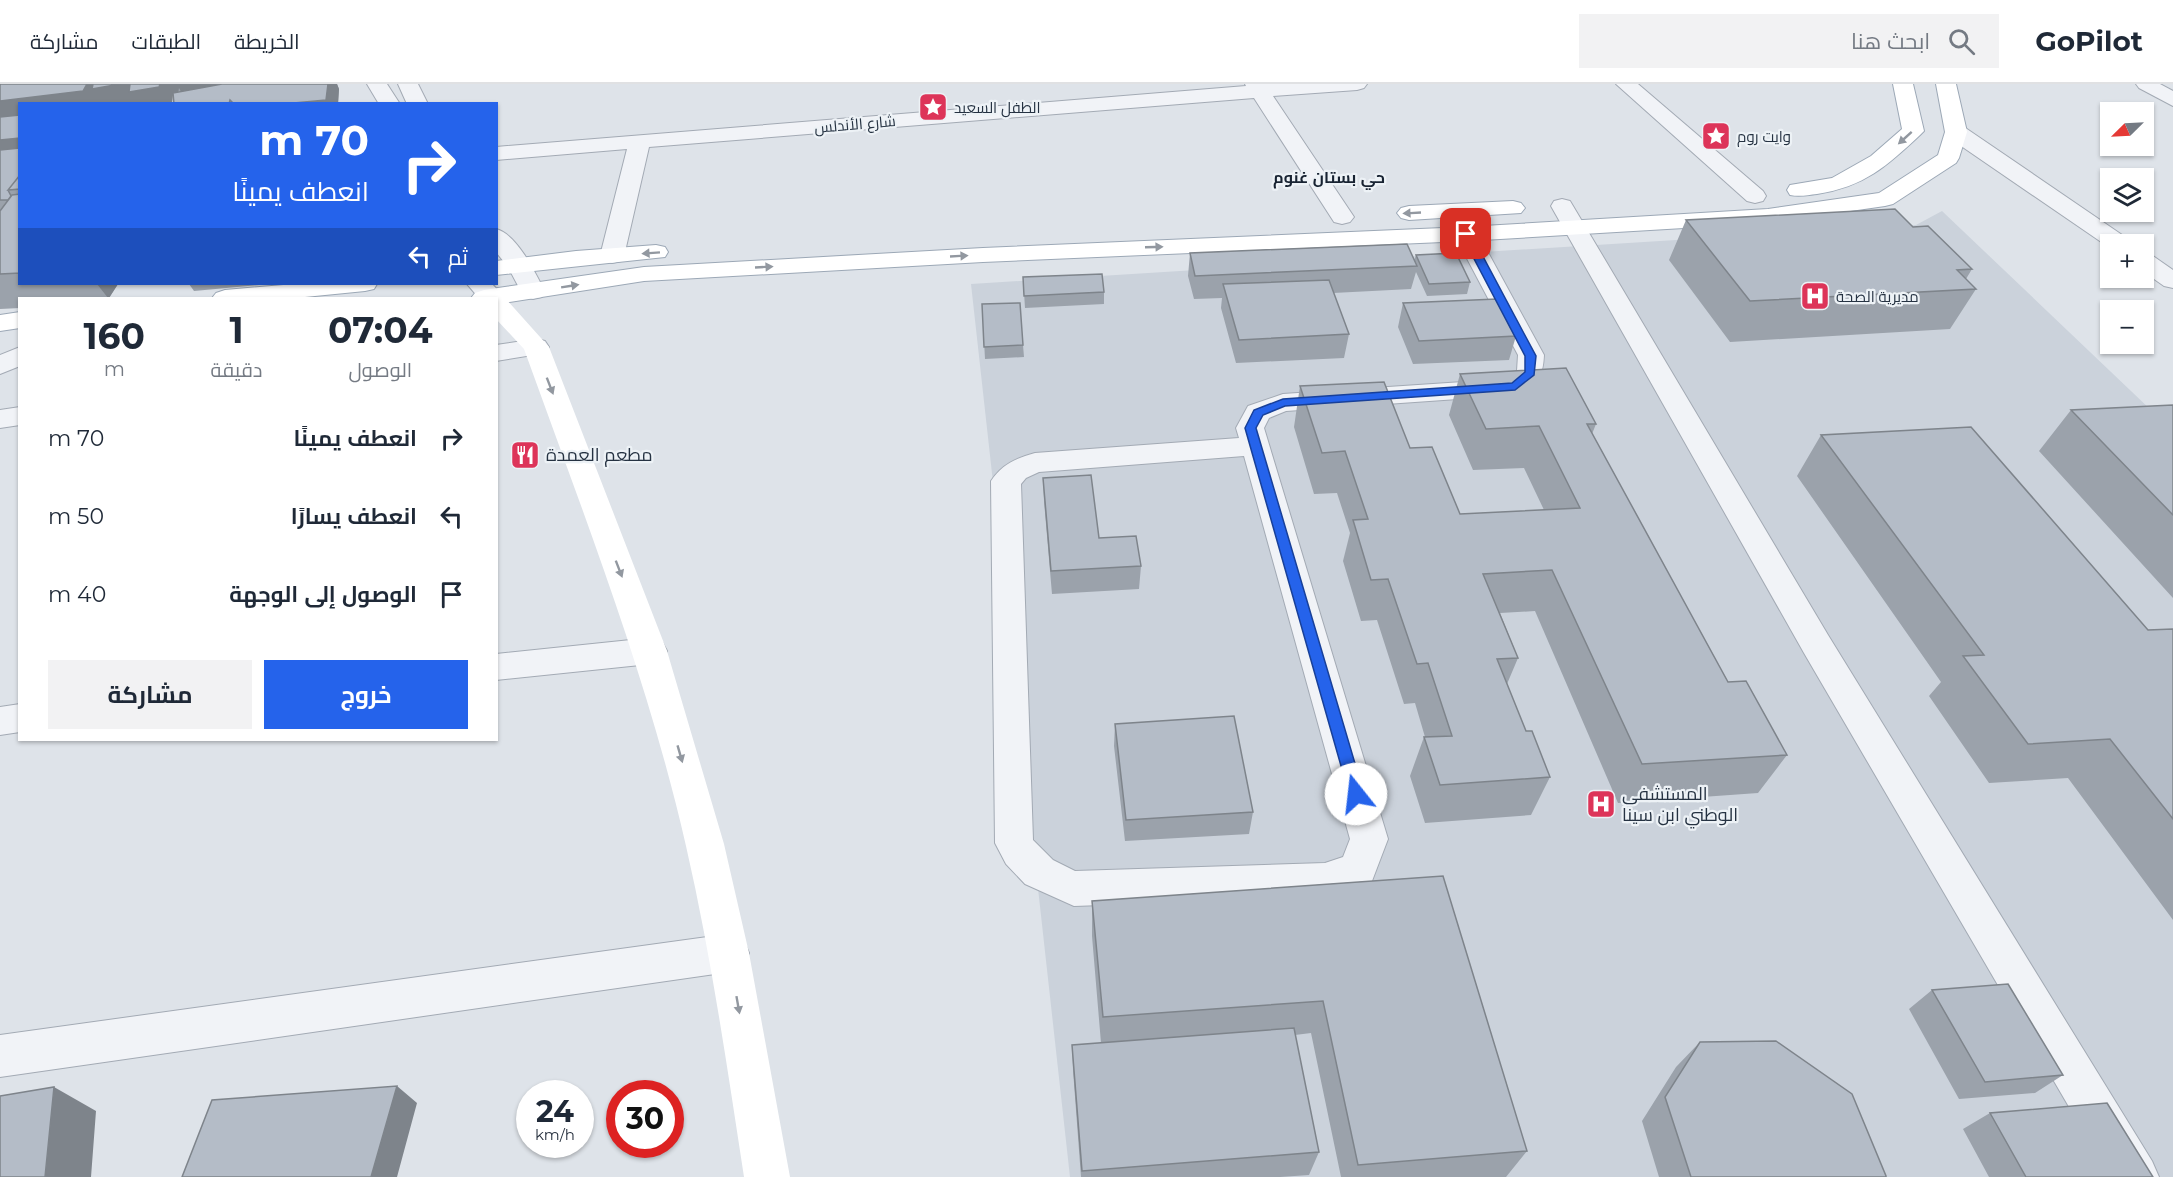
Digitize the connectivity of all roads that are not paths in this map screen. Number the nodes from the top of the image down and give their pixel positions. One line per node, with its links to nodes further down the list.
1 (377, 84): 10 (street)
2 (1059, 84): 11 (street)
3 (1357, 84): 8 (street, شارع الأندلس)
4 (1626, 84): 15 (street)
5 (1903, 84): 15 (main road, one-way to 15)
6 (1946, 84): 12 (main road)
7 (2146, 84): 9 (street)
8 (1258, 88): 11 (street, شارع الأندلس); 18 (street)
9 (2173, 100)
10 (389, 102)
11 (1070, 105): 13 (street, شارع الأندلس)
12 (1956, 132): 17 (main road); 22 (street)
13 (640, 142): 14 (street, شارع الأندلس); 24 (street)
14 (498, 154)
15 (1755, 196): 16 (main road)
16 (1619, 203)
17 (1574, 213): 18 (main road, one-way to 18); 21 (main road); 53 (street)
18 (1342, 217): 19 (main road)
19 (1318, 218)
20 (1211, 223): 24 (main road, one-way to 24)
21 (1466, 234): 30 (main road, one-way to 21); 45 (street)
22 (2105, 234)
23 (498, 241): 25 (street)
24 (612, 256): 25 (main road)
25 (508, 267): 30 (street)
26 (2154, 268): 27 (street)
27 (2173, 281)
28 (355, 285): 31 (main road)
29 (480, 285): 32 (street)
30 (533, 292): 33 (main road)
31 (235, 297)
32 (491, 297)
33 (498, 297)
34 (498, 305): 39 (main road)
35 (18, 321): 36 (main road)
36 (0, 323)
37 (18, 340): 38 (main road)
38 (0, 342)
39 (536, 348): 40 (street); 46 (main road, one-way to 46)
40 (498, 353)
41 (18, 356): 42 (street)
42 (0, 366)
43 (18, 416): 44 (street)
44 (0, 418)
45 (1255, 446): 45 (street)
46 (650, 651): 47 (street); 50 (main road, one-way to 50)
47 (498, 667)
48 (18, 718): 49 (street)
49 (0, 721)
50 (729, 953): 51 (street); 52 (main road, one-way to 52)
51 (0, 1056)
52 (767, 1177)
53 (2136, 1177)

